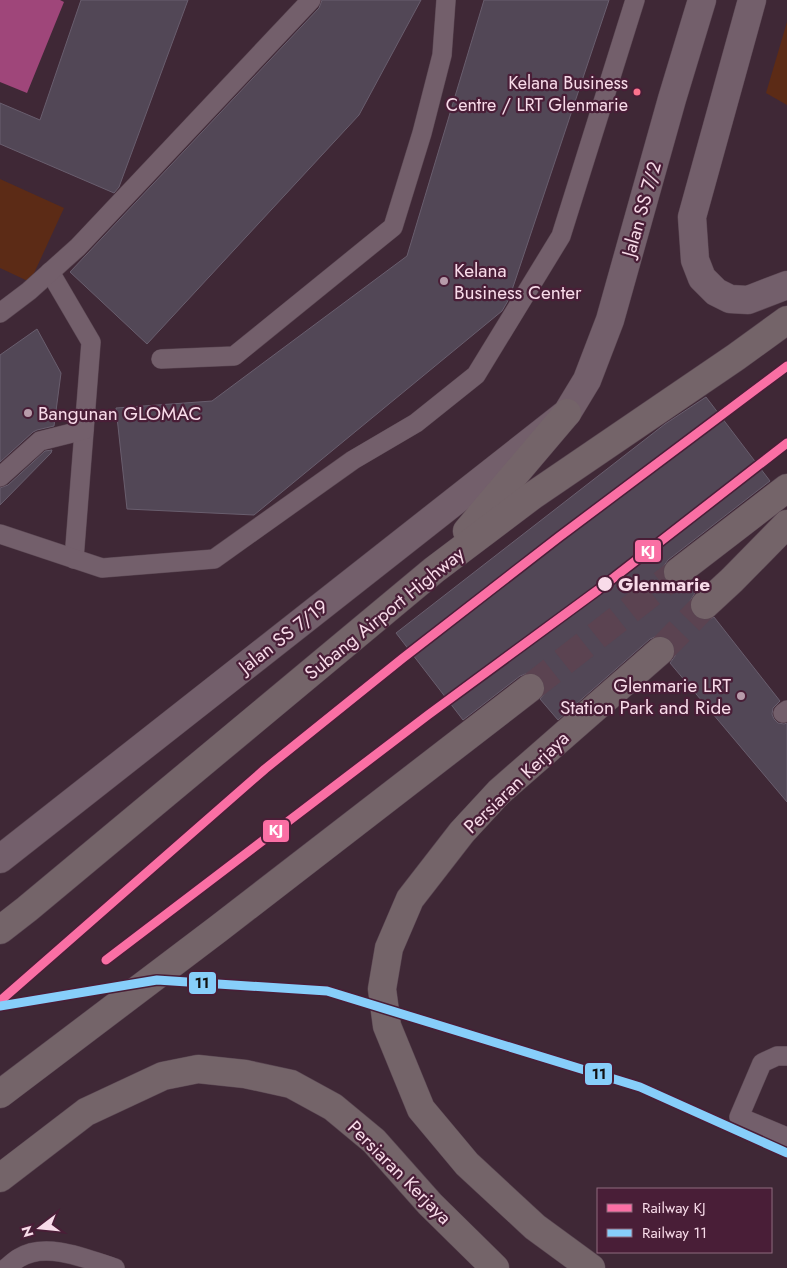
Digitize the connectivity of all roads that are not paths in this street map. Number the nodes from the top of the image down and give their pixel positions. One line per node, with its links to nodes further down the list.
1 (311, 0): 6 (lane)
2 (446, 0): 10 (lane)
3 (636, 0): 17 (lane)
4 (702, 0): 11 (street, Jalan SS 7/2)
5 (752, 0): 7 (street)
6 (50, 272): 8 (lane); 12 (lane)
7 (787, 285)
8 (0, 313)
9 (787, 320): 18 (main road, Subang Airport Highway)
10 (161, 359)
11 (567, 413): 18 (main road); 23 (street, Jalan SS 7/19)
12 (84, 430): 13 (lane); 17 (lane)
13 (0, 476)
14 (787, 488): 19 (main road)
15 (787, 524): 20 (main road)
16 (0, 534): 17 (lane)
17 (74, 559)
18 (434, 570): 24 (main road, Subang Airport Highway)
19 (678, 572)
20 (705, 605)
21 (660, 651): 32 (main road, Persiaran Kerjaya)
22 (530, 688): 26 (main road)
23 (0, 859)
24 (0, 930)
25 (787, 1056): 27 (lane)
26 (0, 1094)
27 (787, 1137)
28 (0, 1178): 31 (main road, Persiaran Kerjaya)
29 (6, 1268): 30 (lane)
30 (115, 1268)
31 (494, 1268)
32 (591, 1268)

